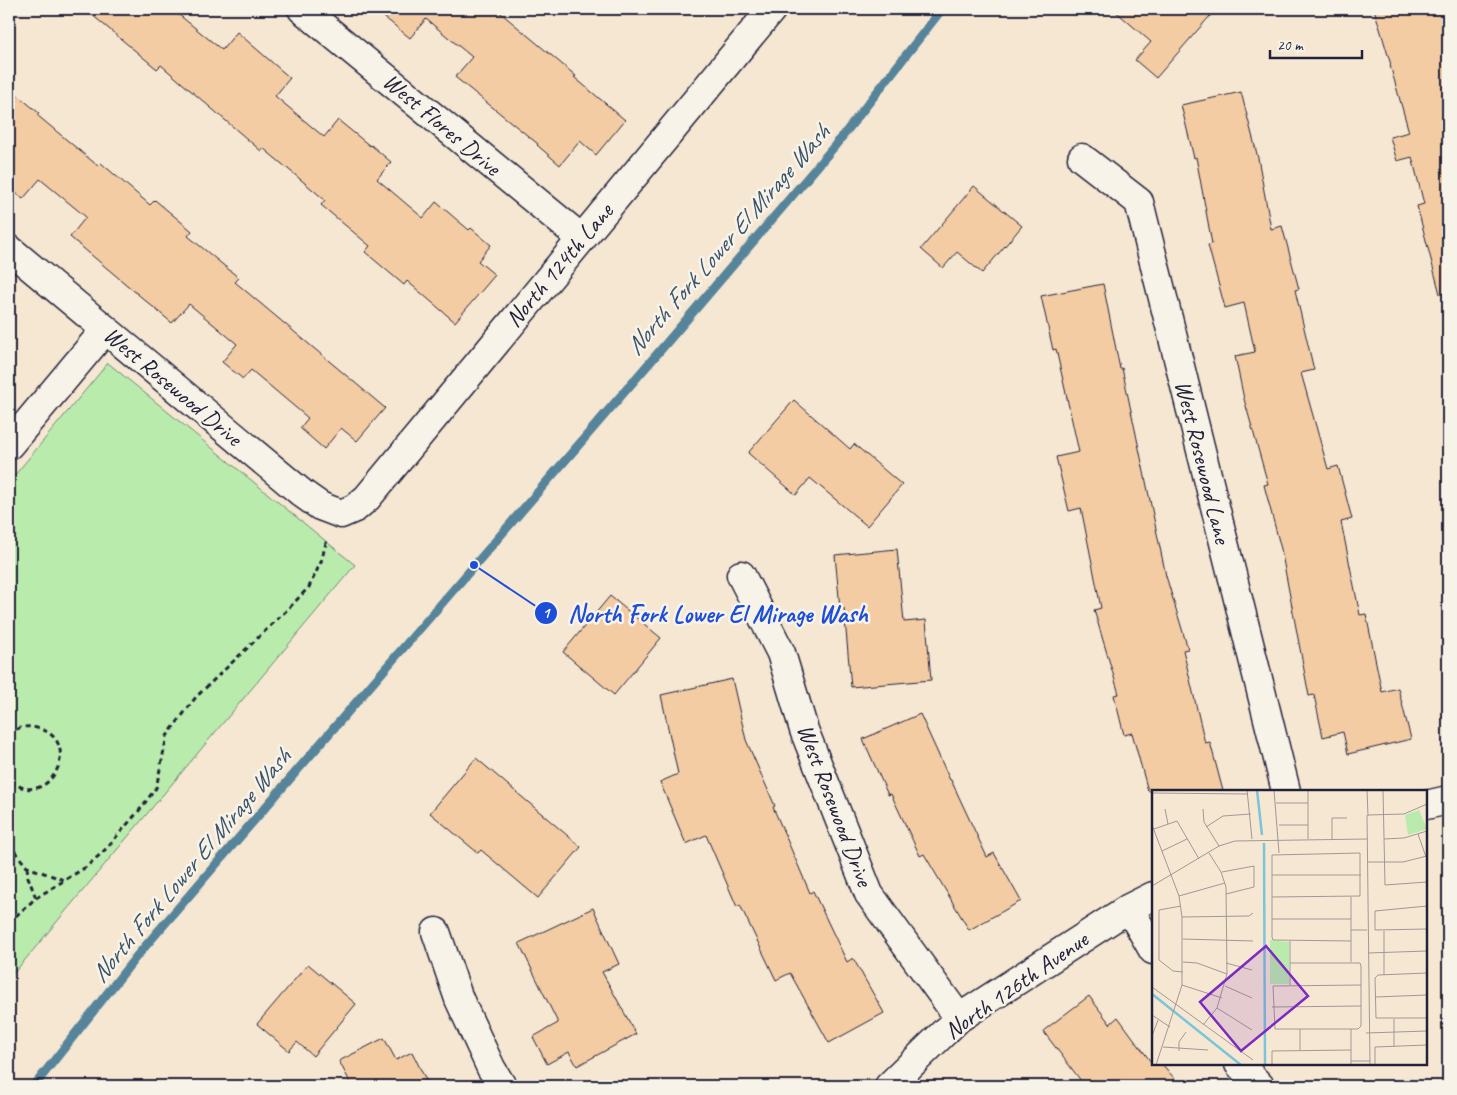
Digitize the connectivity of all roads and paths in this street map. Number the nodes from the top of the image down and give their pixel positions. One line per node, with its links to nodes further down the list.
1 (302, 9): 4 (street, West Flores Drive)
2 (772, 9): 4 (street, North 124th Lane)
3 (1082, 158): 12 (street, West Rosewood Lane)
4 (580, 238): 8 (street, North 124th Lane)
5 (9, 250): 6 (street, West Rosewood Drive)
6 (105, 330): 7 (street); 8 (street, West Rosewood Drive)
7 (9, 445)
8 (341, 514): 17 (path)
9 (742, 575): 24 (street, West Rosewood Drive)
10 (10, 732): 11 (path)
11 (9, 779)
12 (1286, 790)
13 (1448, 800): 14 (street)
14 (1427, 805)
15 (9, 844): 16 (path)
16 (27, 867): 17 (path); 19 (path)
17 (64, 880): 19 (path)
18 (1152, 896): 20 (street, North 126th Avenue)
19 (36, 898): 21 (path)
20 (1129, 908): 23 (street); 24 (street, North 126th Avenue)
21 (9, 922)
22 (436, 932): 26 (street)
23 (1152, 948)
24 (959, 1018): 27 (street, North 126th Avenue)
25 (1240, 1065): 28 (street)
26 (502, 1086)
27 (889, 1086)
28 (1260, 1086)

